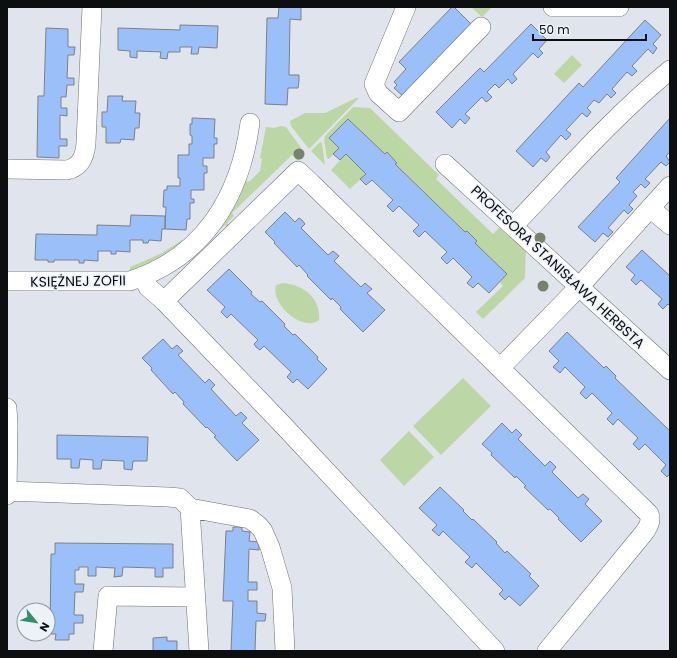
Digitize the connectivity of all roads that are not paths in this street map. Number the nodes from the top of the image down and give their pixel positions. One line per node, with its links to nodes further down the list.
1 (92, 7): 9 (street)
2 (406, 7): 5 (street)
3 (554, 7): 4 (street)
4 (620, 7)
5 (481, 28)
6 (670, 70): 13 (street)
7 (250, 123): 14 (street, KSIĘŻNEJ ZOFII)
8 (445, 164): 13 (street, PROFESORA STANISŁAWA HERBSTA)
9 (7, 169)
10 (670, 186): 11 (street)
11 (650, 208): 12 (street); 16 (street)
12 (670, 225)
13 (513, 226): 16 (street, PROFESORA STANISŁAWA HERBSTA)
14 (143, 276): 15 (street, KSIĘŻNEJ ZOFII); 17 (street)
15 (7, 281)
16 (579, 287): 18 (street); 19 (street, PROFESORA STANISŁAWA HERBSTA)
17 (164, 301): 18 (street); 28 (street)
18 (500, 368): 29 (street)
19 (670, 370)
20 (7, 408): 21 (street)
21 (7, 491): 22 (street); 23 (street)
22 (7, 495)
23 (190, 508): 24 (street); 27 (street)
24 (195, 597): 25 (street); 26 (street)
25 (103, 651)
26 (199, 651)
27 (286, 651)
28 (495, 651)
29 (547, 651)

